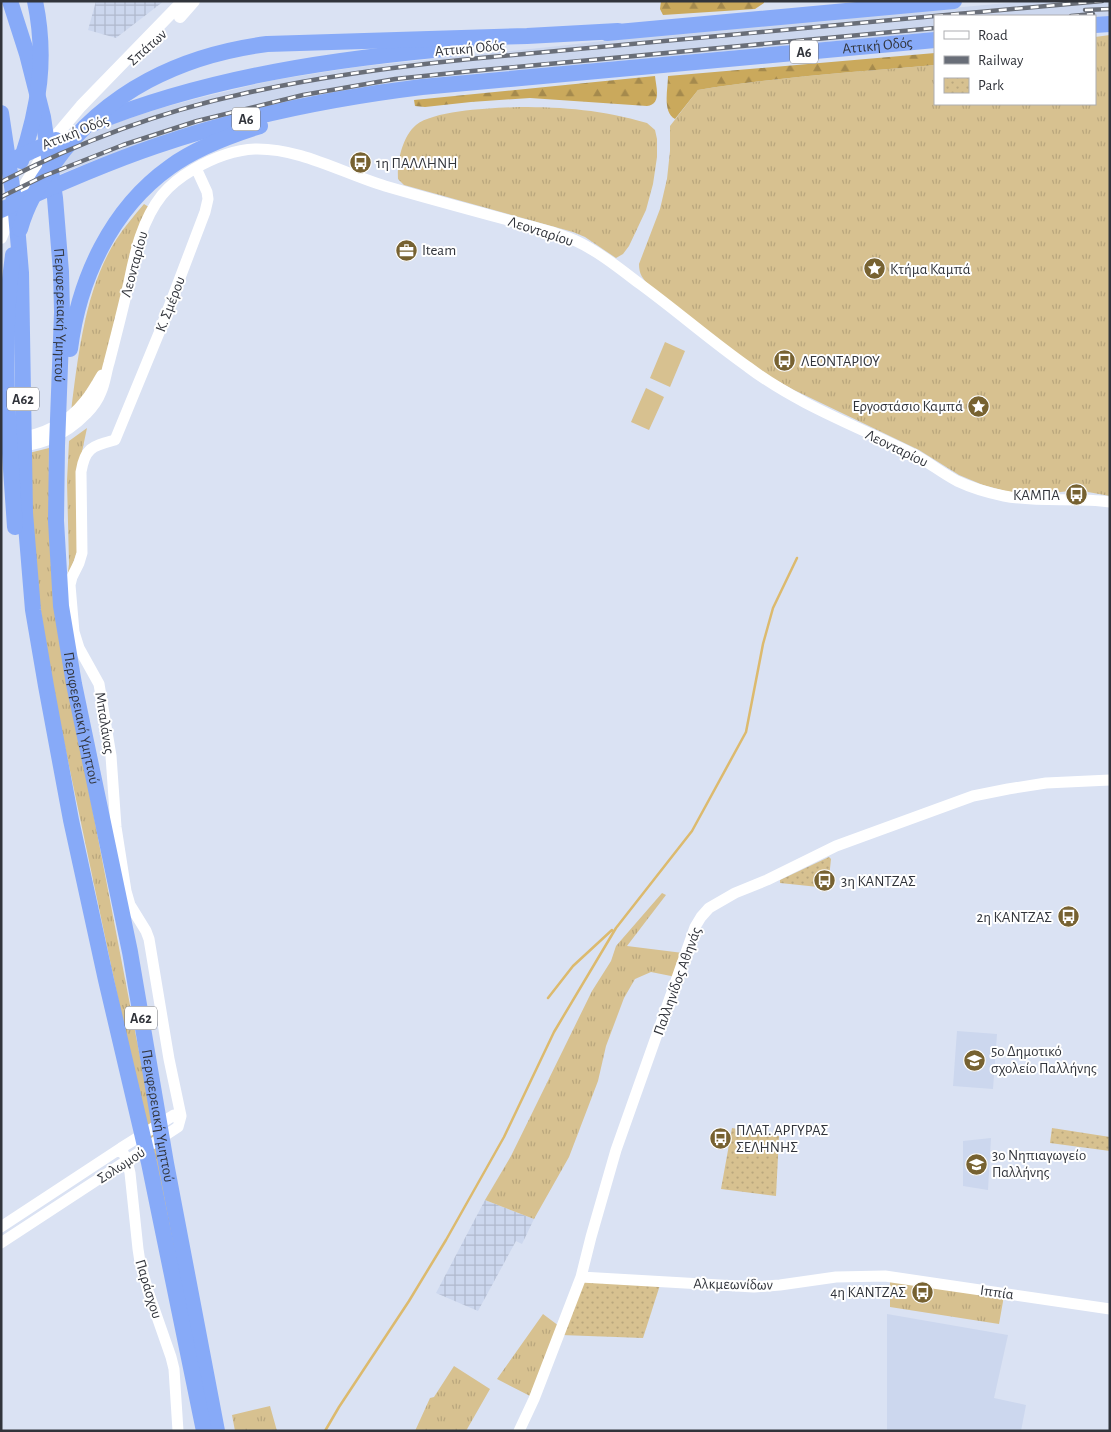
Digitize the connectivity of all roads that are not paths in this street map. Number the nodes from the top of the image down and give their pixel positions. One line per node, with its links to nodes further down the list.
1 (10, 1): 21 (highway, Περιφερειακή Υμηττού / Α62)
2 (183, 1): 11 (main road, Σπάτων)
3 (194, 1): 11 (main road, Σπάτων)
4 (954, 1): 8 (highway, Αττική Οδός)
5 (36, 6): 15 (highway)
6 (1110, 24): 7 (highway)
7 (1096, 25)
8 (618, 32): 13 (highway, Αττική Οδός); 22 (highway)
9 (934, 40): 10 (highway, Αττική Οδός / Α6)
10 (455, 85): 16 (highway, Αττική Οδός / Α6); 21 (highway)
11 (97, 90): 17 (main road, Σπάτων)
12 (1, 112): 22 (highway, Περιφερειακή Υμηττού / Α62)
13 (1, 166)
14 (196, 168): 18 (street, Κ. Σμέρου); 19 (street, Λεονταρίου); 20 (street, Λεονταρίου)
15 (1, 200)
16 (1, 210)
17 (1, 238)
18 (115, 440): 24 (street, Μπαλάνας)
19 (2, 443)
20 (1110, 502)
21 (56, 521): 34 (highway, Περιφερειακή Υμηττού / Α62)
22 (46, 686): 33 (highway, Περιφερειακή Υμηττού / Α62)
23 (1110, 780): 30 (street, Παλληνίδος Αθηνάς)
24 (180, 1116): 25 (street, Σολωμού); 26 (street, Σολωμού)
25 (123, 1146): 26 (street, Παράσχου); 27 (street, Σολωμού)
26 (130, 1160): 28 (street, Σολωμού); 32 (street, Παράσχου)
27 (1, 1227)
28 (1, 1242)
29 (885, 1276): 30 (street, Αλκμεωνίδων); 31 (street, Ιππία)
30 (581, 1277): 35 (street, Παλληνίδος Αθηνάς)
31 (1110, 1309)
32 (178, 1431)
33 (204, 1431)
34 (217, 1431)
35 (519, 1431)

